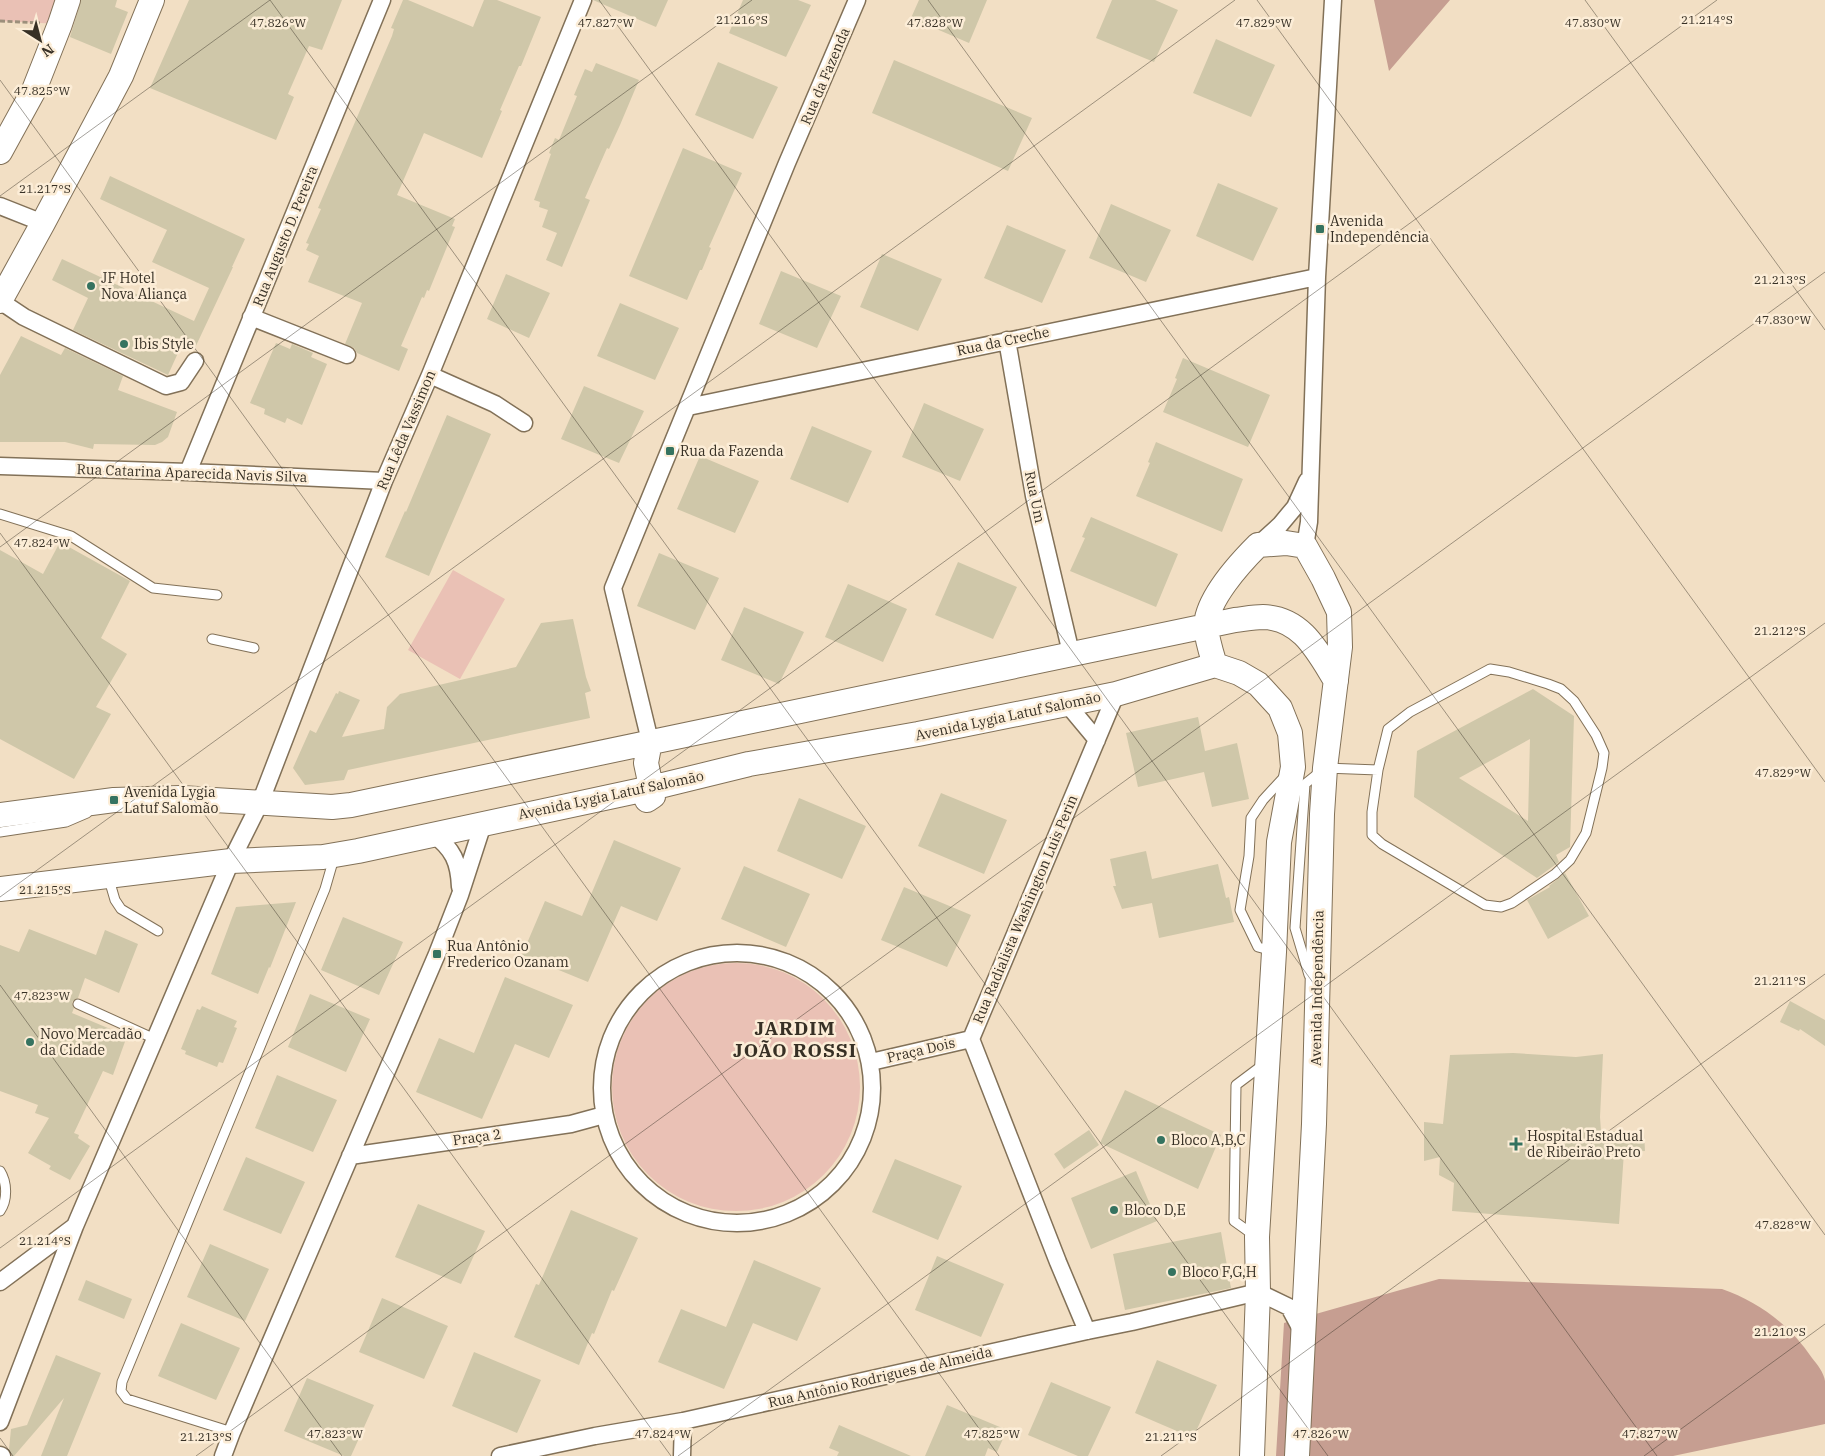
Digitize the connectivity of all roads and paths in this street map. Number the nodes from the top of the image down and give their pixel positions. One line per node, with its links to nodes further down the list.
1 (68, 0): 8 (main road)
2 (152, 0): 11 (main road)
3 (382, 0): 14 (street, Rua Augusto D. Pereira)
4 (583, 0): 18 (street, Rua Lêda Vassimon)
5 (857, 0): 19 (street, Rua da Fazenda)
6 (1333, 0): 12 (street)
7 (0, 21): 8 (path)
8 (60, 24): 9 (main road)
9 (0, 152)
10 (0, 206): 11 (street)
11 (44, 223): 13 (main road)
12 (1318, 276): 15 (street, Rua da Creche); 23 (street)
13 (0, 301): 17 (street)
14 (251, 317): 16 (street); 22 (street, Rua Augusto D. Pereira)
15 (1007, 340): 19 (street, Rua da Creche); 32 (street, Rua Um)
16 (347, 355)
17 (195, 361)
18 (430, 375): 20 (street); 24 (street, Rua Lêda Vassimon)
19 (688, 407): 38 (street, Rua da Fazenda)
20 (524, 423)
21 (0, 466): 22 (street, Rua Catarina Aparecida Navis Silva)
22 (188, 472): 24 (street, Rua Catarina Aparecida Navis Silva)
23 (1310, 477): 26 (street); 27 (street)
24 (384, 481): 44 (street, Rua Lêda Vassimon)
25 (0, 514): 28 (lane)
26 (1258, 545): 27 (main road); 29 (main road)
27 (1305, 546): 34 (main road, Avenida Independência)
28 (217, 595)
29 (1206, 625): 32 (main road); 33 (main road); 34 (main road)
30 (212, 639): 31 (lane)
31 (254, 648)
32 (1072, 653): 38 (main road)
33 (1215, 665): 35 (main road, Avenida Lygia Latuf Salomão); 39 (main road)
34 (1336, 681): 40 (main road, Avenida Independência)
35 (1116, 694): 36 (main road, Avenida Lygia Latuf Salomão); 37 (street, Rua Radialista Washington Luis Perin)
36 (1067, 704): 37 (street); 42 (main road, Avenida Lygia Latuf Salomão)
37 (1097, 740): 58 (street, Rua Radialista Washington Luis Perin)
38 (650, 741): 42 (main road); 44 (main road)
39 (1293, 767): 55 (main road); 55 (lane)
40 (1325, 768): 41 (lane); 68 (main road, Avenida Independência)
41 (1378, 770): 41 (lane)
42 (651, 788): 46 (main road, Avenida Lygia Latuf Salomão)
43 (114, 800): 44 (main road); 45 (main road); 47 (lane)
44 (260, 803): 50 (street, Rua Lêda Vassimon)
45 (0, 815)
46 (483, 824): 48 (main road, Avenida Lygia Latuf Salomão); 53 (street)
47 (0, 832)
48 (433, 834): 49 (main road, Avenida Lygia Latuf Salomão); 53 (street)
49 (335, 855): 50 (main road, Avenida Lygia Latuf Salomão); 71 (lane)
50 (231, 861): 51 (main road, Avenida Lygia Latuf Salomão); 57 (street, Rua Lêda Vassimon)
51 (108, 876): 52 (main road, Avenida Lygia Latuf Salomão); 54 (lane)
52 (0, 890)
53 (460, 895): 61 (street)
54 (158, 931)
55 (1274, 952): 66 (main road)
56 (78, 1004): 57 (lane)
57 (155, 1039): 64 (street, Rua Lêda Vassimon)
58 (971, 1039): 59 (street, Praça Dois); 67 (street, Rua Radialista Washington Luis Perin)
59 (871, 1062): 60 (street); 60 (street)
60 (604, 1116): 61 (street, Praça 2)
61 (350, 1156): 71 (street)
62 (0, 1171): 63 (lane)
63 (0, 1210)
64 (75, 1226): 65 (street); 70 (street, Rua Lêda Vassimon)
65 (0, 1282)
66 (1258, 1292): 67 (street, Rua Antônio Rodrigues de Almeida); 68 (street); 75 (main road)
67 (1087, 1330): 69 (street, Rua Antônio Rodrigues de Almeida)
68 (1303, 1334): 76 (main road, Avenida Independência)
69 (683, 1421): 73 (street, Rua Antônio Rodrigues de Almeida); 74 (street)
70 (0, 1422)
71 (232, 1432): 72 (street)
72 (223, 1456)
73 (500, 1456)
74 (682, 1456)
75 (1252, 1456)
76 (1297, 1456)

